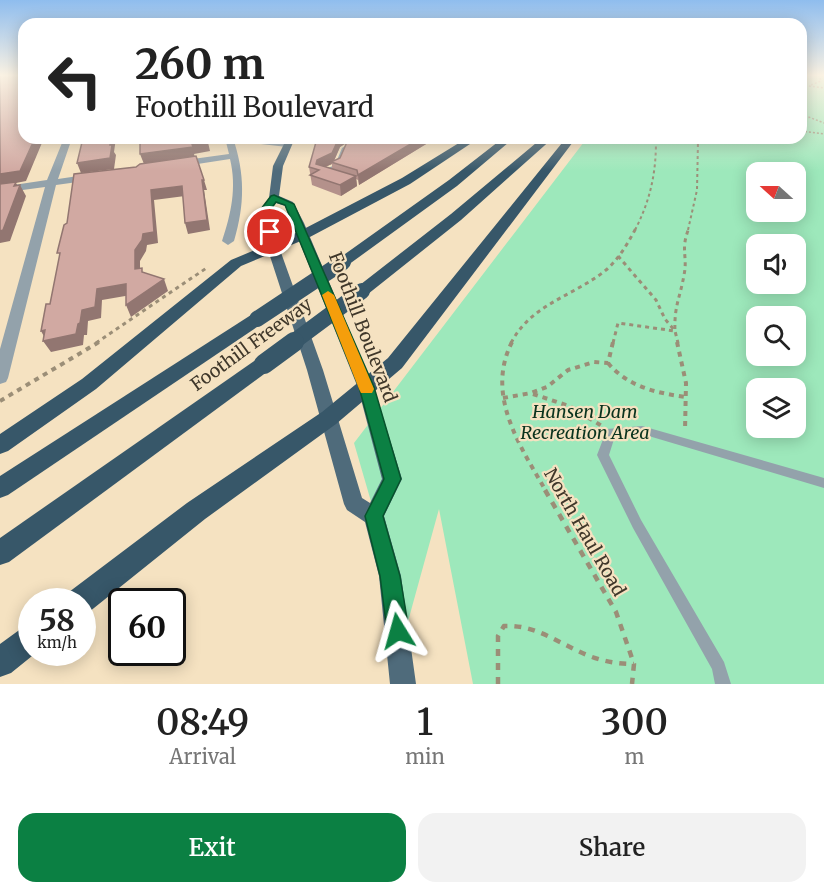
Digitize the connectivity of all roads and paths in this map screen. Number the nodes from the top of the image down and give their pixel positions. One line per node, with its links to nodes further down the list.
1 (807, 116): 2 (path)
2 (811, 118): 3 (path); 4 (path)
3 (807, 119)
4 (824, 123)
5 (807, 132): 6 (path)
6 (824, 134)
7 (66, 144): 21 (street)
8 (231, 144): 17 (street)
9 (288, 144): 23 (main road)
10 (352, 144): 20 (lane)
11 (465, 144): 24 (highway)
12 (502, 144): 41 (highway, Foothill Freeway, bridge)
13 (541, 144): 43 (highway, Foothill Freeway, bridge)
14 (566, 144): 31 (highway)
15 (656, 144): 27 (path, North Haul Road)
16 (698, 144): 28 (path)
17 (235, 156): 18 (street); 25 (street)
18 (166, 166)
19 (108, 174): 21 (street)
20 (332, 176)
21 (51, 183): 22 (street); 30 (street)
22 (0, 190)
23 (274, 198): 24 (main road, Foothill Boulevard); 26 (main road)
24 (303, 235): 26 (highway); 31 (main road, Foothill Boulevard)
25 (228, 241): 35 (path)
26 (273, 248): 36 (main road); 39 (highway)
27 (618, 256): 28 (path); 34 (path, North Haul Road)
28 (675, 331): 29 (path); 33 (path)
29 (608, 363): 32 (path); 33 (path)
30 (0, 378)
31 (366, 387): 36 (highway); 42 (main road, Foothill Boulevard)
32 (531, 393): 34 (path); 37 (path)
33 (686, 396): 38 (path)
34 (503, 398): 47 (path, North Haul Road)
35 (0, 401)
36 (329, 418): 42 (main road); 44 (highway)
37 (610, 432): 38 (lane); 51 (lane)
38 (684, 442): 40 (lane)
39 (0, 445)
40 (824, 483)
41 (0, 489)
42 (374, 516): 48 (main road)
43 (0, 553)
44 (96, 589)
45 (18, 648): 46 (highway)
46 (0, 662)
47 (634, 664): 49 (path); 50 (path, North Haul Road)
48 (403, 684)
49 (498, 684)
50 (633, 684)
51 (723, 684)

